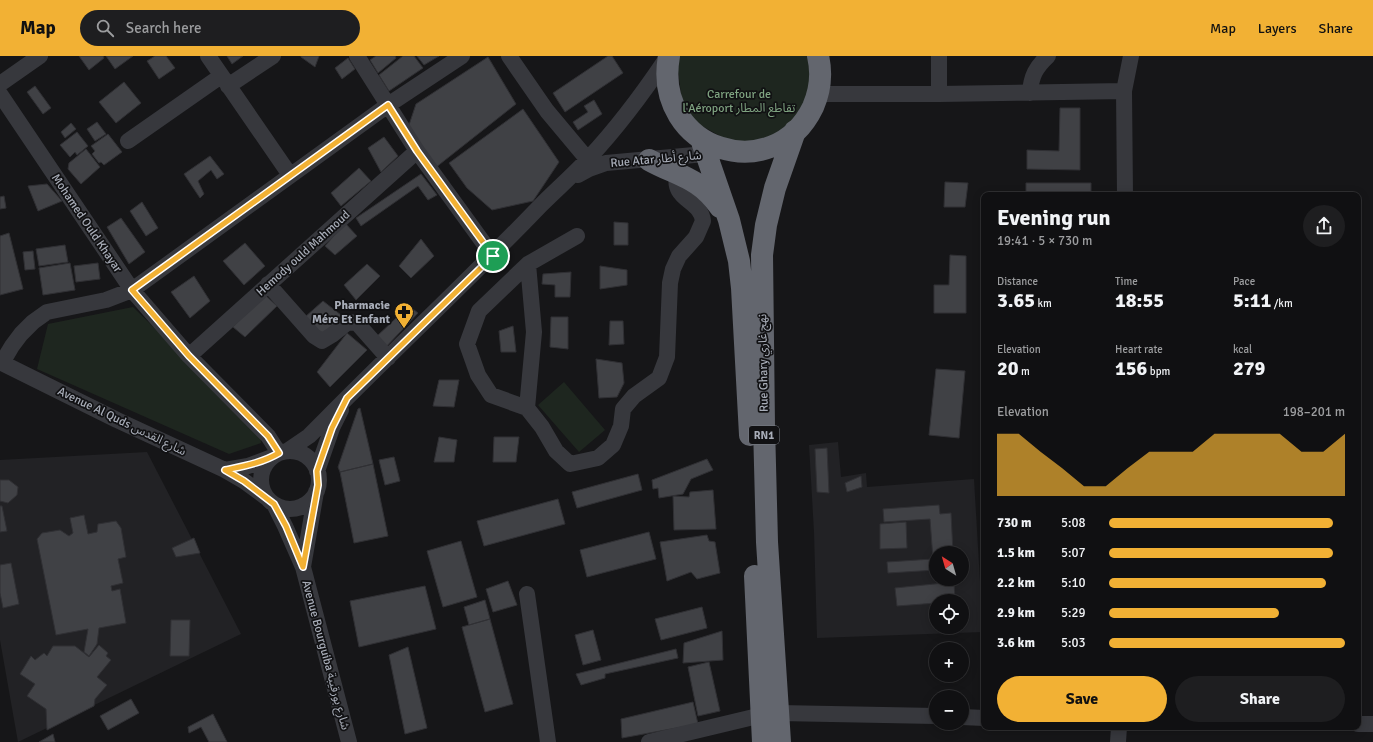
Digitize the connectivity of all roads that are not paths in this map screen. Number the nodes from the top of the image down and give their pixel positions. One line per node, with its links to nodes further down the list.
1 (40, 56): 13 (street)
2 (208, 56): 12 (street)
3 (274, 56): 12 (street)
4 (357, 56): 19 (street)
5 (462, 56): 19 (street)
6 (509, 56): 24 (street)
7 (668, 56): 22 (highway); 24 (street, Rue Atar شارع أطار)
8 (818, 56): 17 (highway)
9 (939, 56): 18 (street)
10 (1048, 56): 15 (street)
11 (1130, 56): 14 (street)
12 (224, 81): 21 (street); 27 (street)
13 (0, 84)
14 (1124, 91): 15 (street); 29 (street)
15 (1030, 93): 18 (street)
16 (0, 94): 35 (street, Mohamed Ould Khayar)
17 (818, 94): 18 (street); 20 (highway)
18 (939, 94)
19 (388, 105): 23 (street); 27 (street)
20 (795, 131): 22 (highway); 46 (highway, Rue Ghary نهج غاري / RN1)
21 (128, 141)
22 (703, 147): 25 (street, Rue Atar شارع أطار); 30 (highway, Rue Ghary نهج غاري / RN1)
23 (417, 151): 32 (street); 34 (street, Hemody ould Mahmoud)
24 (588, 160): 28 (street, Rue Atar شارع أطار)
25 (649, 160): 26 (highway); 28 (street, Rue Atar شارع أطار)
26 (678, 172): 30 (highway); 40 (street)
27 (290, 175): 35 (street)
28 (561, 184): 32 (street, Rue Atar شارع أطار)
29 (1125, 192)
30 (730, 220): 46 (highway, Rue Ghary نهج غاري / RN1)
31 (577, 236): 33 (street)
32 (493, 256): 37 (street, Rue Atar شارع أطار)
33 (528, 264): 40 (street); 40 (street)
34 (268, 284): 36 (street, Hemody ould Mahmoud); 37 (street)
35 (132, 290): 36 (street, Mohamed Ould Khayar); 38 (street)
36 (189, 356): 41 (street, Mohamed Ould Khayar)
37 (388, 358): 39 (street, Rue Atar شارع أطار)
38 (1, 364): 42 (street, Avenue Al Quds شارع القدس)
39 (347, 398): 41 (street, Rue Atar شارع أطار); 43 (street, Rue Atar شارع أطار)
40 (527, 408)
41 (279, 454): 42 (street); 43 (street); 45 (street)
42 (225, 470): 45 (street, Avenue Al Quds شارع القدس)
43 (317, 471): 44 (street)
44 (316, 492): 45 (street); 47 (street, Avenue Bourguiba شارع بورقيبة)
45 (270, 501): 47 (street, Avenue Bourguiba شارع بورقيبة)
46 (760, 542): 49 (highway, Rue Ghary نهج غاري / RN1)
47 (303, 567): 56 (street, Avenue Bourguiba شارع بورقيبة)
48 (527, 594): 57 (street)
49 (770, 714): 50 (street); 58 (street); 59 (highway, Rue Ghary نهج غاري / RN1); 60 (highway, Rue Ghary نهج غاري / RN1)
50 (929, 716)
51 (969, 717): 52 (street)
52 (981, 718)
53 (1361, 724): 54 (street)
54 (1373, 724)
55 (1119, 730): 61 (street)
56 (348, 742)
57 (548, 742)
58 (648, 742)
59 (763, 742)
60 (780, 742)
61 (1118, 742)

